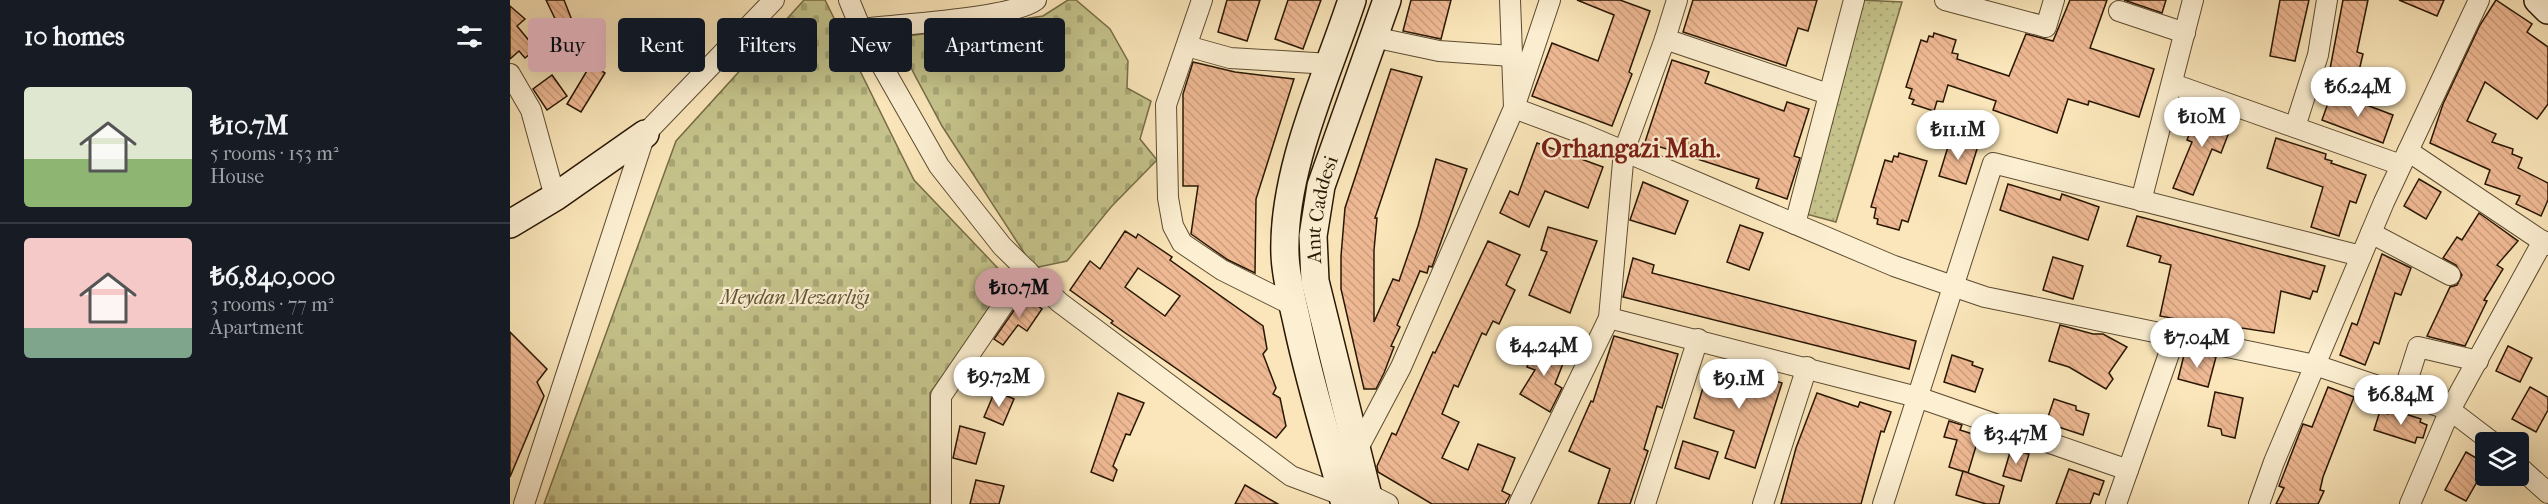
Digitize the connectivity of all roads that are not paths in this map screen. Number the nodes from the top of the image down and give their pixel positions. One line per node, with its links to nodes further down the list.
1 (774, 0): 33 (street)
2 (849, 0): 19 (street)
3 (1036, 0): 20 (street)
4 (1202, 0): 24 (street)
5 (1352, 0): 26 (main road)
6 (1387, 0): 22 (main road, Anıt Caddesi)
7 (1510, 0): 25 (street)
8 (1550, 0): 31 (street)
9 (1677, 0): 23 (street)
10 (1854, 0): 30 (street)
11 (1945, 0): 12 (street)
12 (2054, 0)
13 (2193, 0): 21 (street)
14 (2327, 0): 32 (street)
15 (2479, 0): 35 (street)
16 (2538, 0): 17 (main road)
17 (2548, 10)
18 (2119, 11): 21 (street)
19 (856, 18)
20 (912, 23)
21 (2185, 33): 29 (street)
22 (1373, 37): 25 (street); 57 (main road, Anıt Caddesi)
23 (1665, 39): 30 (street); 34 (street)
24 (1186, 46): 26 (street); 46 (street)
25 (1512, 56): 31 (street)
26 (1330, 64): 46 (main road)
27 (885, 72): 43 (street)
28 (510, 74): 36 (street)
29 (2173, 84): 32 (street); 37 (street)
30 (1828, 94): 39 (street)
31 (1514, 108): 34 (street); 57 (street)
32 (2295, 127): 35 (street)
33 (645, 134): 36 (main road); 62 (street)
34 (1624, 151): 39 (street); 47 (street)
35 (2404, 158): 40 (street); 41 (street)
36 (555, 196): 38 (main road)
37 (2141, 201): 42 (street); 45 (street)
38 (510, 224)
39 (1795, 224): 45 (street)
40 (2371, 232): 42 (street); 44 (street)
41 (2546, 243): 50 (street)
42 (2361, 256): 51 (street)
43 (1027, 270): 61 (street); 63 (street)
44 (2450, 275)
45 (1952, 285): 48 (street); 54 (street)
46 (1294, 306): 61 (main road)
47 (1609, 318): 49 (street); 64 (street)
48 (2176, 334): 51 (street); 58 (street)
49 (1698, 339): 52 (street); 65 (street)
50 (2478, 360): 53 (street); 55 (street)
51 (2315, 364): 53 (street); 69 (street)
52 (1807, 367): 54 (street); 66 (street)
53 (2403, 394): 55 (street)
54 (1917, 397): 58 (street); 67 (street)
55 (2450, 410): 56 (street); 70 (street)
56 (2479, 432)
57 (1356, 450): 61 (main road, Anıt Caddesi)
58 (2128, 470): 68 (street)
59 (2529, 476): 60 (street)
60 (2548, 493)
61 (1363, 500)
62 (525, 504)
63 (941, 504)
64 (1519, 504)
65 (1645, 504)
66 (1763, 504)
67 (1883, 504)
68 (2116, 504)
69 (2259, 504)
70 (2410, 504)

